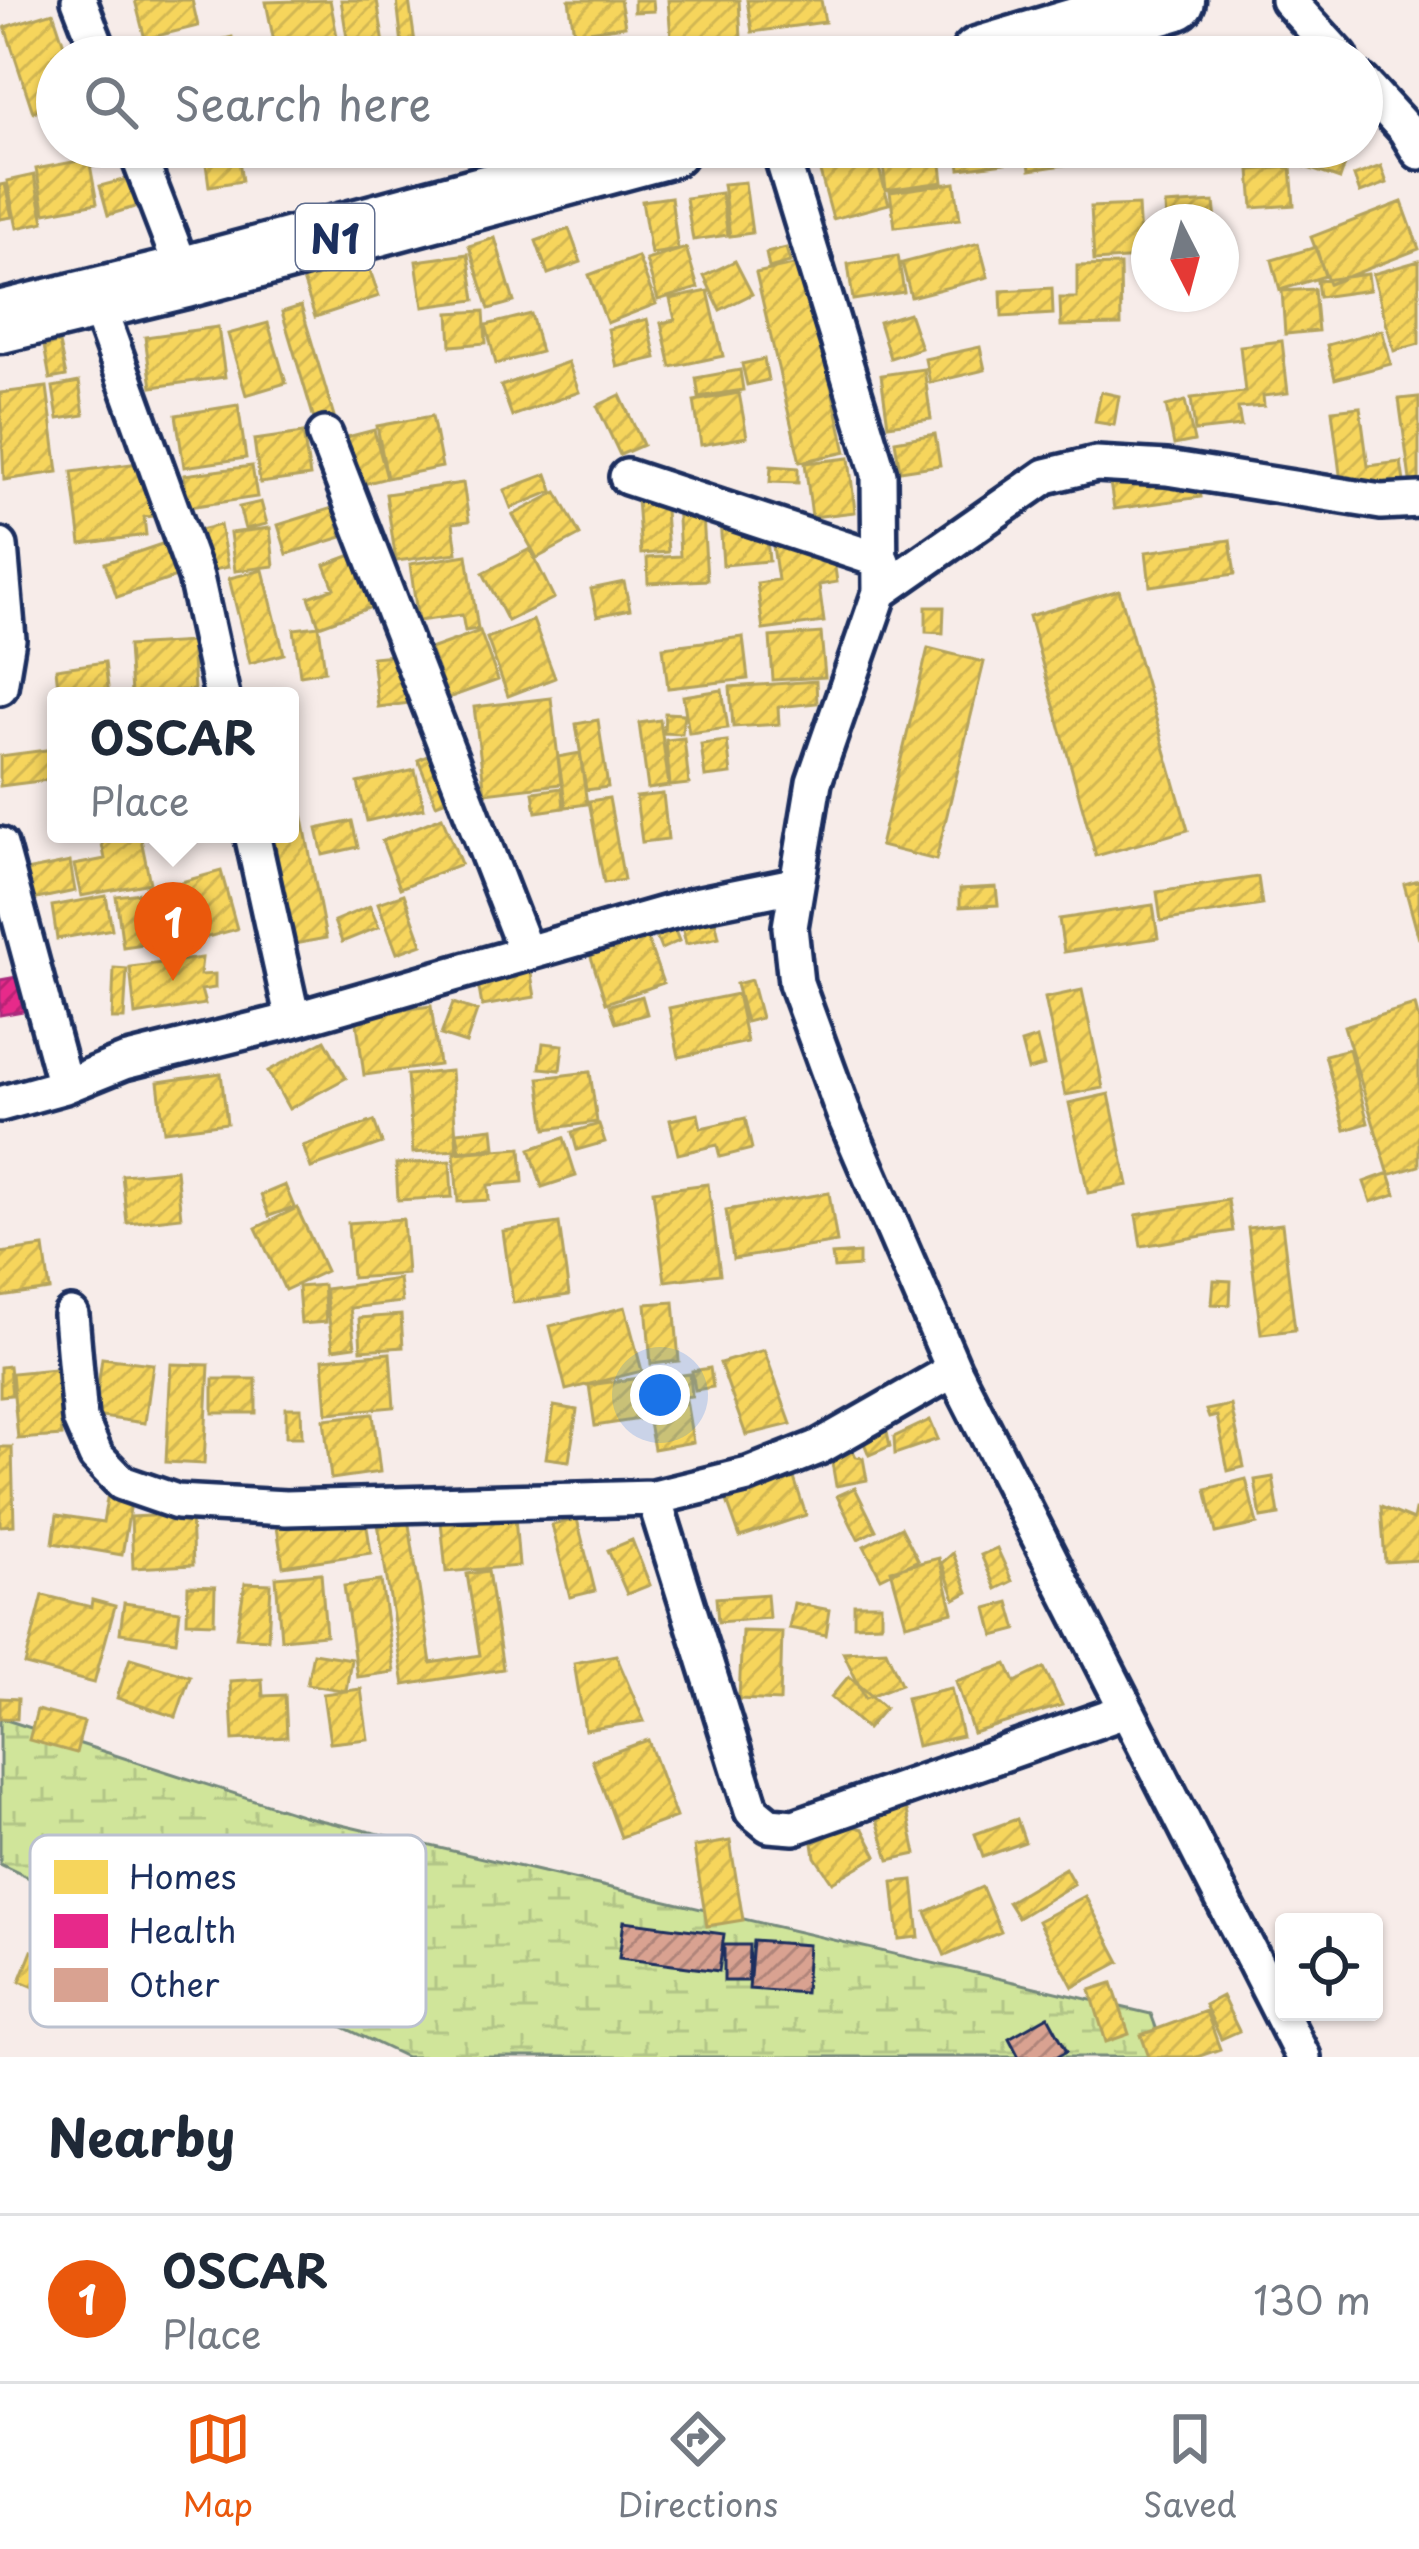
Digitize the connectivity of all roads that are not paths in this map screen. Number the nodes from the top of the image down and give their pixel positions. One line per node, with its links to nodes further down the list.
1 (79, 0): 4 (street)
2 (1174, 0): 5 (highway)
3 (1288, 0): 6 (street)
4 (92, 36)
5 (1052, 36)
6 (1321, 36)
7 (1383, 105): 8 (street)
8 (1419, 152)
9 (143, 168): 12 (street)
10 (590, 168): 12 (highway, N1)
11 (785, 168): 19 (street)
12 (185, 277): 13 (highway, N1)
13 (96, 300): 14 (highway, N1); 21 (street)
14 (0, 322)
15 (325, 435): 25 (street)
16 (627, 477): 19 (street)
17 (1419, 500): 19 (street)
18 (0, 546): 20 (street)
19 (881, 577): 24 (street)
20 (0, 687)
21 (220, 687)
22 (254, 843): 26 (street)
23 (0, 845): 27 (street)
24 (794, 885): 25 (street); 30 (street)
25 (526, 953): 26 (street)
26 (293, 1020): 27 (street)
27 (65, 1085): 28 (street)
28 (0, 1104)
29 (71, 1315): 31 (street)
30 (954, 1370): 31 (street); 32 (street)
31 (654, 1498): 32 (street)
32 (1126, 1711): 33 (street)
33 (1303, 2057)

